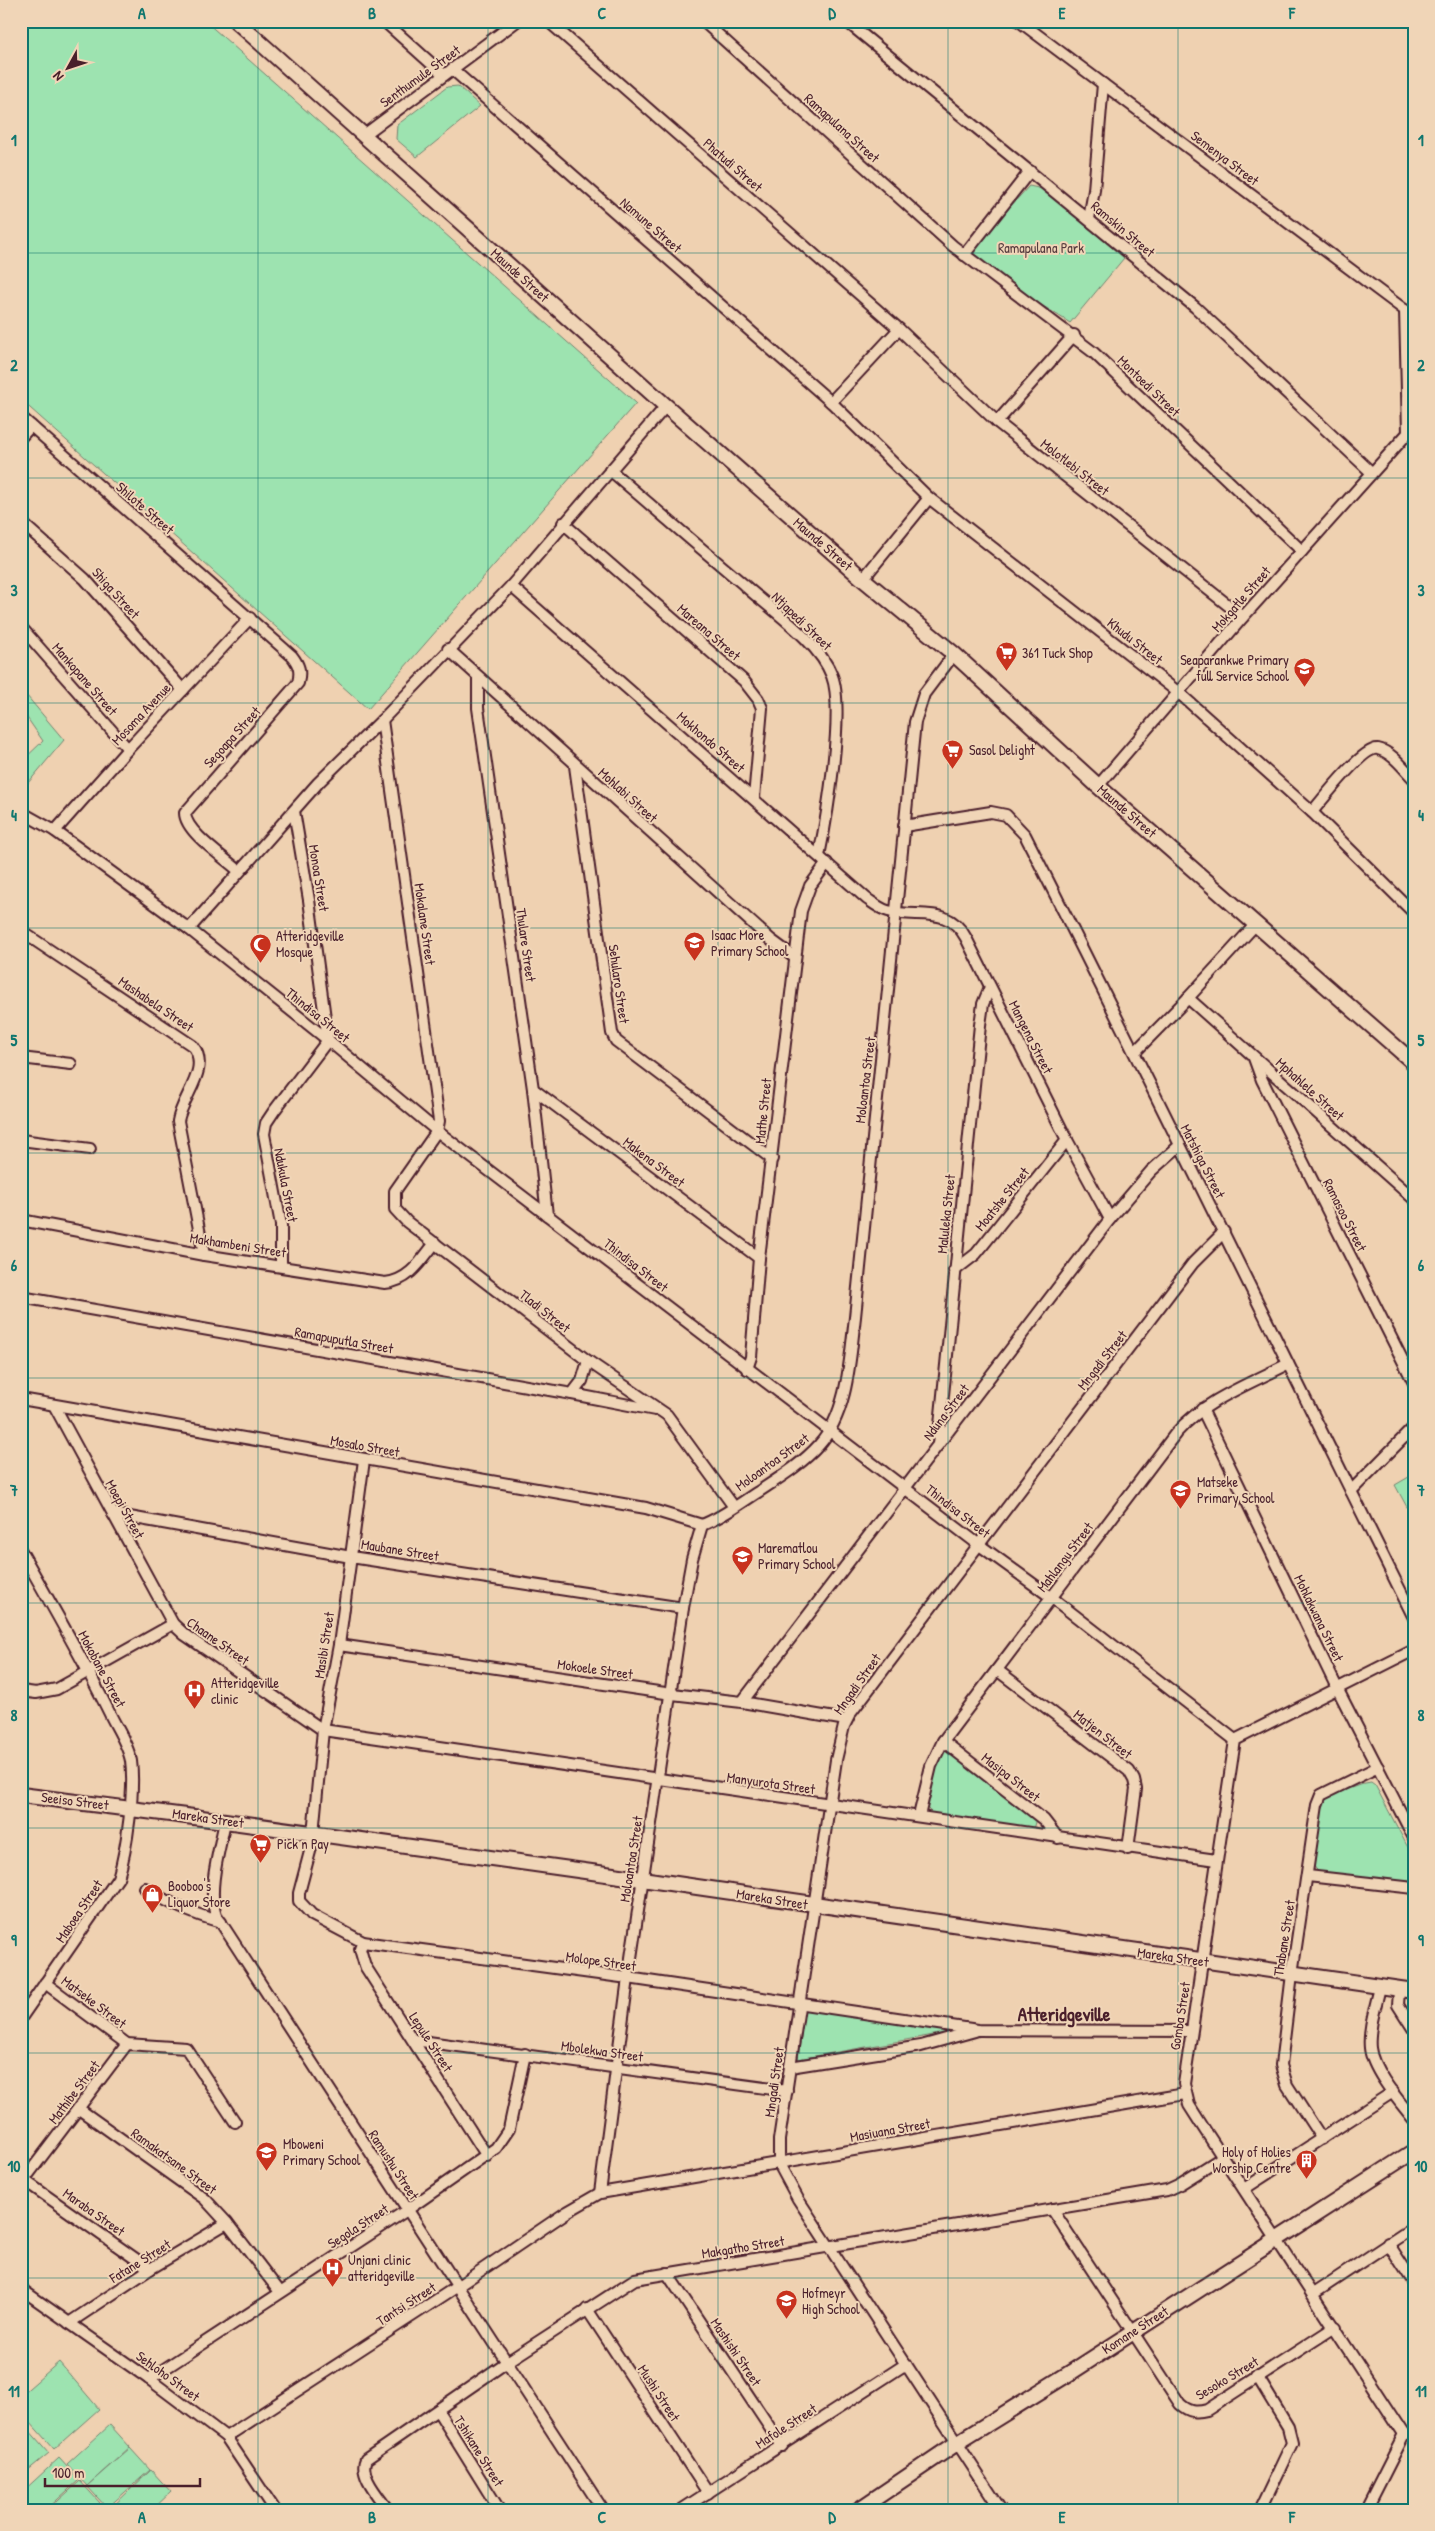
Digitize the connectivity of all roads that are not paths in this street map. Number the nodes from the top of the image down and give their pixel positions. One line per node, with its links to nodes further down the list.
1 (236, 21): 10 (street, Maunde Street)
2 (384, 21): 8 (street, Namune Street)
3 (517, 21): 8 (street, Senthumule Street)
4 (548, 21): 16 (street, Phatudi Street)
5 (702, 21): 13 (street, Ramapulana Street)
6 (846, 21): 11 (street, Ramskin Street)
7 (1019, 21): 9 (street, Semenya Street)
8 (448, 72): 10 (street, Senthumule Street); 18 (street, Namune Street)
9 (1103, 84): 12 (street); 14 (street, Semenya Street)
10 (364, 135): 19 (street, Maunde Street)
11 (1030, 171): 12 (street, Ramskin Street); 13 (street)
12 (1089, 219): 26 (street, Ramskin Street)
13 (964, 255): 17 (street, Montoedi Street)
14 (1405, 310): 15 (street, Semenya Street); 23 (street)
15 (1414, 317)
16 (899, 329): 18 (street); 21 (street, Molotlebi Street)
17 (1074, 335): 21 (street); 30 (street, Montoedi Street)
18 (831, 402): 27 (street, Khudu Street)
19 (666, 406): 25 (street); 31 (street, Maunde Street)
20 (21, 417): 22 (street, Shilote Street)
21 (997, 422): 33 (street, Molotlebi Street)
22 (31, 426): 24 (street); 34 (street, Shilote Street)
23 (1411, 435): 26 (street, Mokgatle Street)
24 (21, 437)
25 (610, 470): 29 (street); 52 (street, Ntjapedi Street)
26 (1371, 472): 30 (street, Mokgatle Street)
27 (929, 498): 31 (street); 40 (street, Khudu Street)
28 (21, 522): 39 (street, Shiga Street)
29 (563, 523): 32 (street); 46 (street, Mareana Street)
30 (1302, 551): 33 (street, Mokgatle Street)
31 (863, 579): 37 (street, Maunde Street)
32 (511, 586): 36 (street); 46 (street, Mokhondo Street)
33 (1243, 617): 40 (street, Mokgatle Street)
34 (250, 618): 39 (street, Mosoma Avenue); 53 (street, Segoapa Street)
35 (21, 627): 42 (street, Mankopane Street)
36 (448, 649): 38 (street, Mohlabi Street); 41 (street)
37 (954, 654): 45 (street, Maunde Street); 50 (street, Moloantoa Street)
38 (478, 679): 43 (street, Mohlabi Street); 68 (street, Thulare Street)
39 (182, 690): 42 (street, Mosoma Avenue)
40 (1179, 693): 45 (street, Mokgatle Street); 49 (street, Khudu Street)
41 (382, 720): 47 (street); 69 (street, Mokalane Street)
42 (128, 749): 51 (street, Mosoma Avenue)
43 (575, 766): 59 (street, Mohlabi Street); 74 (street, Sehularo Street)
44 (1414, 779): 49 (street)
45 (1098, 786): 56 (street, Maunde Street)
46 (754, 798): 52 (street, Mokhondo Street)
47 (294, 811): 53 (street); 62 (street, Monoa Street)
48 (21, 812): 51 (street, Thindisa Street)
49 (1312, 812): 55 (street, Khudu Street)
50 (904, 826): 54 (street, Moloantoa Street); 63 (street, Matshiga Street)
51 (56, 831): 57 (street, Thindisa Street)
52 (823, 860): 54 (street, Mokhondo Street); 59 (street, Mathe Street)
53 (239, 871): 57 (street)
54 (896, 912): 60 (street, Mangena Street); 96 (street, Moloantoa Street)
55 (1414, 913)
56 (1255, 924): 61 (street); 66 (street, Maunde Street)
57 (189, 929): 62 (street, Thindisa Street)
58 (21, 931): 81 (street, Mashabela Street)
59 (794, 957): 74 (street, Mathe Street)
60 (990, 987): 71 (street, Mangena Street); 84 (street, Maluleka Street)
61 (1188, 998): 63 (street); 65 (street, Mphahlele Street)
62 (328, 1040): 69 (street, Thindisa Street); 83 (street, Ndukula Street)
63 (1135, 1052): 72 (street, Matshiga Street)
64 (21, 1058): 67 (street)
65 (1254, 1058): 75 (street, Mphahlele Street); 89 (street, Ramasoo Street)
66 (1414, 1063)
67 (71, 1064)
68 (533, 1089): 76 (street, Thulare Street); 82 (street, Makena Street)
69 (437, 1131): 76 (street, Thindisa Street); 80 (street, Tladi Street)
70 (21, 1140): 73 (street)
71 (1067, 1140): 77 (street, Mangena Street); 84 (street, Moatshe Street)
72 (1179, 1146): 77 (street, Nduna Street); 79 (street, Matshiga Street)
73 (90, 1149)
74 (772, 1159): 82 (street, Mathe Street)
75 (1414, 1199)
76 (547, 1215): 88 (street, Thindisa Street)
77 (1110, 1219): 97 (street, Nduna Street)
78 (21, 1220): 81 (street, Makhambeni Street)
79 (1224, 1232): 87 (street, Matshiga Street); 104 (street, Mngadi Street)
80 (435, 1243): 83 (street, Makhambeni Street); 86 (street, Tladi Street)
81 (204, 1255): 83 (street, Makhambeni Street)
82 (759, 1258): 88 (street, Mathe Street)
83 (281, 1266)
84 (954, 1271): 97 (street, Maluleka Street)
85 (21, 1297): 90 (street, Ramapuputla Street)
86 (588, 1361): 90 (street); 94 (street, Tladi Street)
87 (1288, 1364): 93 (street, Mahlangu Street); 100 (street, Matshiga Street)
88 (747, 1369): 96 (street, Thindisa Street)
89 (1414, 1383)
90 (572, 1394): 94 (street, Ramapuputla Street)
91 (21, 1400): 92 (street, Mosalo Street)
92 (55, 1407): 98 (street, Mosalo Street); 102 (street, Moepi Street)
93 (1202, 1409): 107 (street, Mahlangu Street); 115 (street, Mohlakwana Street)
94 (661, 1411): 101 (street, Tladi Street)
95 (1414, 1427): 100 (street)
96 (830, 1431): 99 (street, Thindisa Street); 101 (street, Moloantoa Street)
97 (938, 1445): 99 (street, Nduna Street)
98 (364, 1460): 103 (street, Mosalo Street); 106 (street, Masibi Street)
99 (907, 1488): 104 (street, Thindisa Street); 118 (street, Nduna Street)
100 (1351, 1491): 109 (street, Matshiga Street)
101 (734, 1507): 103 (street, Moloantoa Street)
102 (113, 1514): 106 (street, Maubane Street); 110 (street, Moepi Street)
103 (702, 1526): 108 (street, Moloantoa Street)
104 (978, 1544): 107 (street, Thindisa Street); 119 (street, Mngadi Street)
105 (21, 1551): 114 (street, Mokobane Street)
106 (351, 1557): 108 (street, Maubane Street); 111 (street, Masibi Street)
107 (1052, 1597): 113 (street, Mahlangu Street); 121 (street, Thindisa Street)
108 (683, 1608): 117 (street, Moloantoa Street)
109 (1414, 1618)
110 (173, 1624): 114 (street); 120 (street, Chaane Street)
111 (339, 1645): 117 (street, Mokoele Street); 120 (street, Masibi Street)
112 (1414, 1650): 115 (street)
113 (997, 1670): 122 (street, Mahlangu Street); 133 (street, Matjen Street)
114 (90, 1673): 116 (street); 127 (street, Mokobane Street)
115 (1337, 1688): 121 (street); 123 (street, Mohlakwana Street)
116 (21, 1692)
117 (672, 1694): 118 (street, Mokoele Street); 124 (street, Moloantoa Street)
118 (742, 1702): 119 (street, Mokoele Street)
119 (846, 1720): 126 (street, Mngadi Street)
120 (323, 1730): 124 (street, Manyurota Street); 130 (street, Masibi Street)
121 (1235, 1740): 134 (street, Gomba Street)
122 (943, 1741): 128 (street, Mahlangu Street); 131 (street, Masipa Street)
123 (1378, 1767): 132 (street, Mohlakwana Street); 135 (street, Thabane Street)
124 (657, 1780): 126 (street, Manyurota Street); 136 (street, Moloantoa Street)
125 (21, 1795): 127 (street, Seeiso Street)
126 (830, 1805): 128 (street, Manyurota Street); 139 (street, Mngadi Street)
127 (130, 1808): 129 (street, Mareka Street); 145 (street, Maboea Street)
128 (919, 1816): 131 (street, Manyurota Street)
129 (225, 1820): 130 (street, Mareka Street); 140 (street, Ramushu Street)
130 (313, 1834): 136 (street, Mareka Street); 141 (street, Molope Street)
131 (1058, 1838): 133 (street, Manyurota Street)
132 (1414, 1838)
133 (1128, 1849): 134 (street, Manyurota Street)
134 (1216, 1860): 142 (street, Gomba Street)
135 (1308, 1876): 138 (street); 143 (street, Thabane Street)
136 (642, 1879): 139 (street, Mareka Street); 144 (street, Moloantoa Street)
137 (145, 1888): 140 (street)
138 (1414, 1888)
139 (814, 1906): 142 (street, Mareka Street); 149 (street, Mngadi Street)
140 (221, 1922): 174 (street, Ramushu Street)
141 (363, 1942): 144 (street, Molope Street); 154 (street, Lepule Street)
142 (1203, 1960): 143 (street, Mareka Street); 153 (street, Gomba Street)
143 (1292, 1974): 146 (street, Mareka Street); 165 (street, Thabane Street)
144 (628, 1978): 149 (street, Molope Street); 157 (street, Moloantoa Street)
145 (45, 1983): 150 (street, Maboea Street); 155 (street, Matseke Street)
146 (1380, 1987): 147 (street, Mareka Street); 160 (street)
147 (1399, 1991): 148 (street, Mareka Street); 152 (street)
148 (1414, 1991)
149 (798, 2003): 151 (street, Molope Street); 158 (street, Mngadi Street)
150 (21, 2018)
151 (978, 2030): 153 (street, Molope Street); 158 (street, Molope Street)
152 (1414, 2030)
153 (1191, 2032): 161 (street, Gomba Street)
154 (414, 2040): 156 (street, Mbolekwa Street); 167 (street, Lepule Street)
155 (127, 2044): 162 (street, Mathibe Street); 164 (street, Matseke Street)
156 (525, 2054): 157 (street, Mbolekwa Street); 167 (street, Segola Street)
157 (616, 2066): 159 (street, Mbolekwa Street); 172 (street, Moloantoa Street)
158 (790, 2067): 159 (street, Mngadi Street)
159 (787, 2091): 169 (street, Mngadi Street)
160 (1393, 2092): 163 (street); 165 (street)
161 (1185, 2094): 168 (street, Gomba Street); 169 (street, Masiuana Street)
162 (79, 2109): 170 (street, Mathibe Street); 175 (street, Ramakatsane Street)
163 (1414, 2120)
164 (235, 2122)
165 (1322, 2139): 171 (street)
166 (1414, 2151): 177 (street, Komane Street)
167 (487, 2156): 174 (street, Segola Street)
168 (1223, 2157): 171 (street, Gomba Street); 173 (street, Makgatho Street)
169 (779, 2164): 172 (street, Masiuana Street); 179 (street, Mngadi Street)
170 (23, 2179): 180 (street, Maraba Street)
171 (1244, 2189): 177 (street, Gomba Street)
172 (600, 2193): 183 (street, Tantsi Street)
173 (1052, 2209): 179 (street, Makgatho Street); 190 (street)
174 (407, 2210): 183 (street, Ramushu Street); 185 (street, Segola Street)
175 (227, 2224): 180 (street, Fatane Street); 185 (street, Ramakatsane Street)
176 (1414, 2228): 178 (street)
177 (1276, 2238): 186 (street, Gomba Street); 190 (street, Komane Street)
178 (1388, 2243): 182 (street); 186 (street)
179 (829, 2246): 181 (street, Makgatho Street); 192 (street, Mngadi Street)
180 (150, 2269): 188 (street, Fatane Street)
181 (667, 2273): 187 (street, Makgatho Street); 199 (street, Mashishi Street)
182 (1414, 2283)
183 (458, 2286): 191 (street, Ramushu Street); 197 (street, Tantsi Street)
184 (21, 2290): 188 (street, Sehloho Street)
185 (280, 2292): 194 (street, Segola Street)
186 (1313, 2294): 189 (street, Gomba Street)
187 (587, 2308): 191 (street, Makgatho Street); 200 (street, Mushi Street)
188 (69, 2323): 194 (street, Sehloho Street)
189 (1335, 2327): 193 (street, Sesoko Street); 196 (street, Gomba Street)
190 (1131, 2332): 193 (street, Sesoko Street); 198 (street, Komane Street)
191 (506, 2362): 195 (street, Makgatho Street); 204 (street, Ramushu Street)
192 (906, 2364): 198 (street, Mngadi Street); 199 (street, Mafole Street)
193 (1257, 2376): 208 (street)
194 (149, 2379): 197 (street, Sehloho Street)
195 (438, 2411): 201 (street, Tshikane Street); 203 (street, Makgatho Street)
196 (1409, 2435): 209 (street)
197 (226, 2437): 202 (street, Sehloho Street)
198 (957, 2443): 206 (street, Komane Street); 207 (street, Mngadi Street)
199 (782, 2446): 200 (street, Mafole Street)
200 (708, 2493): 205 (street, Mafole Street)
201 (497, 2506)
202 (275, 2510)
203 (388, 2510)
204 (603, 2510)
205 (681, 2510)
206 (858, 2510)
207 (1001, 2510)
208 (1260, 2510)
209 (1366, 2510)

